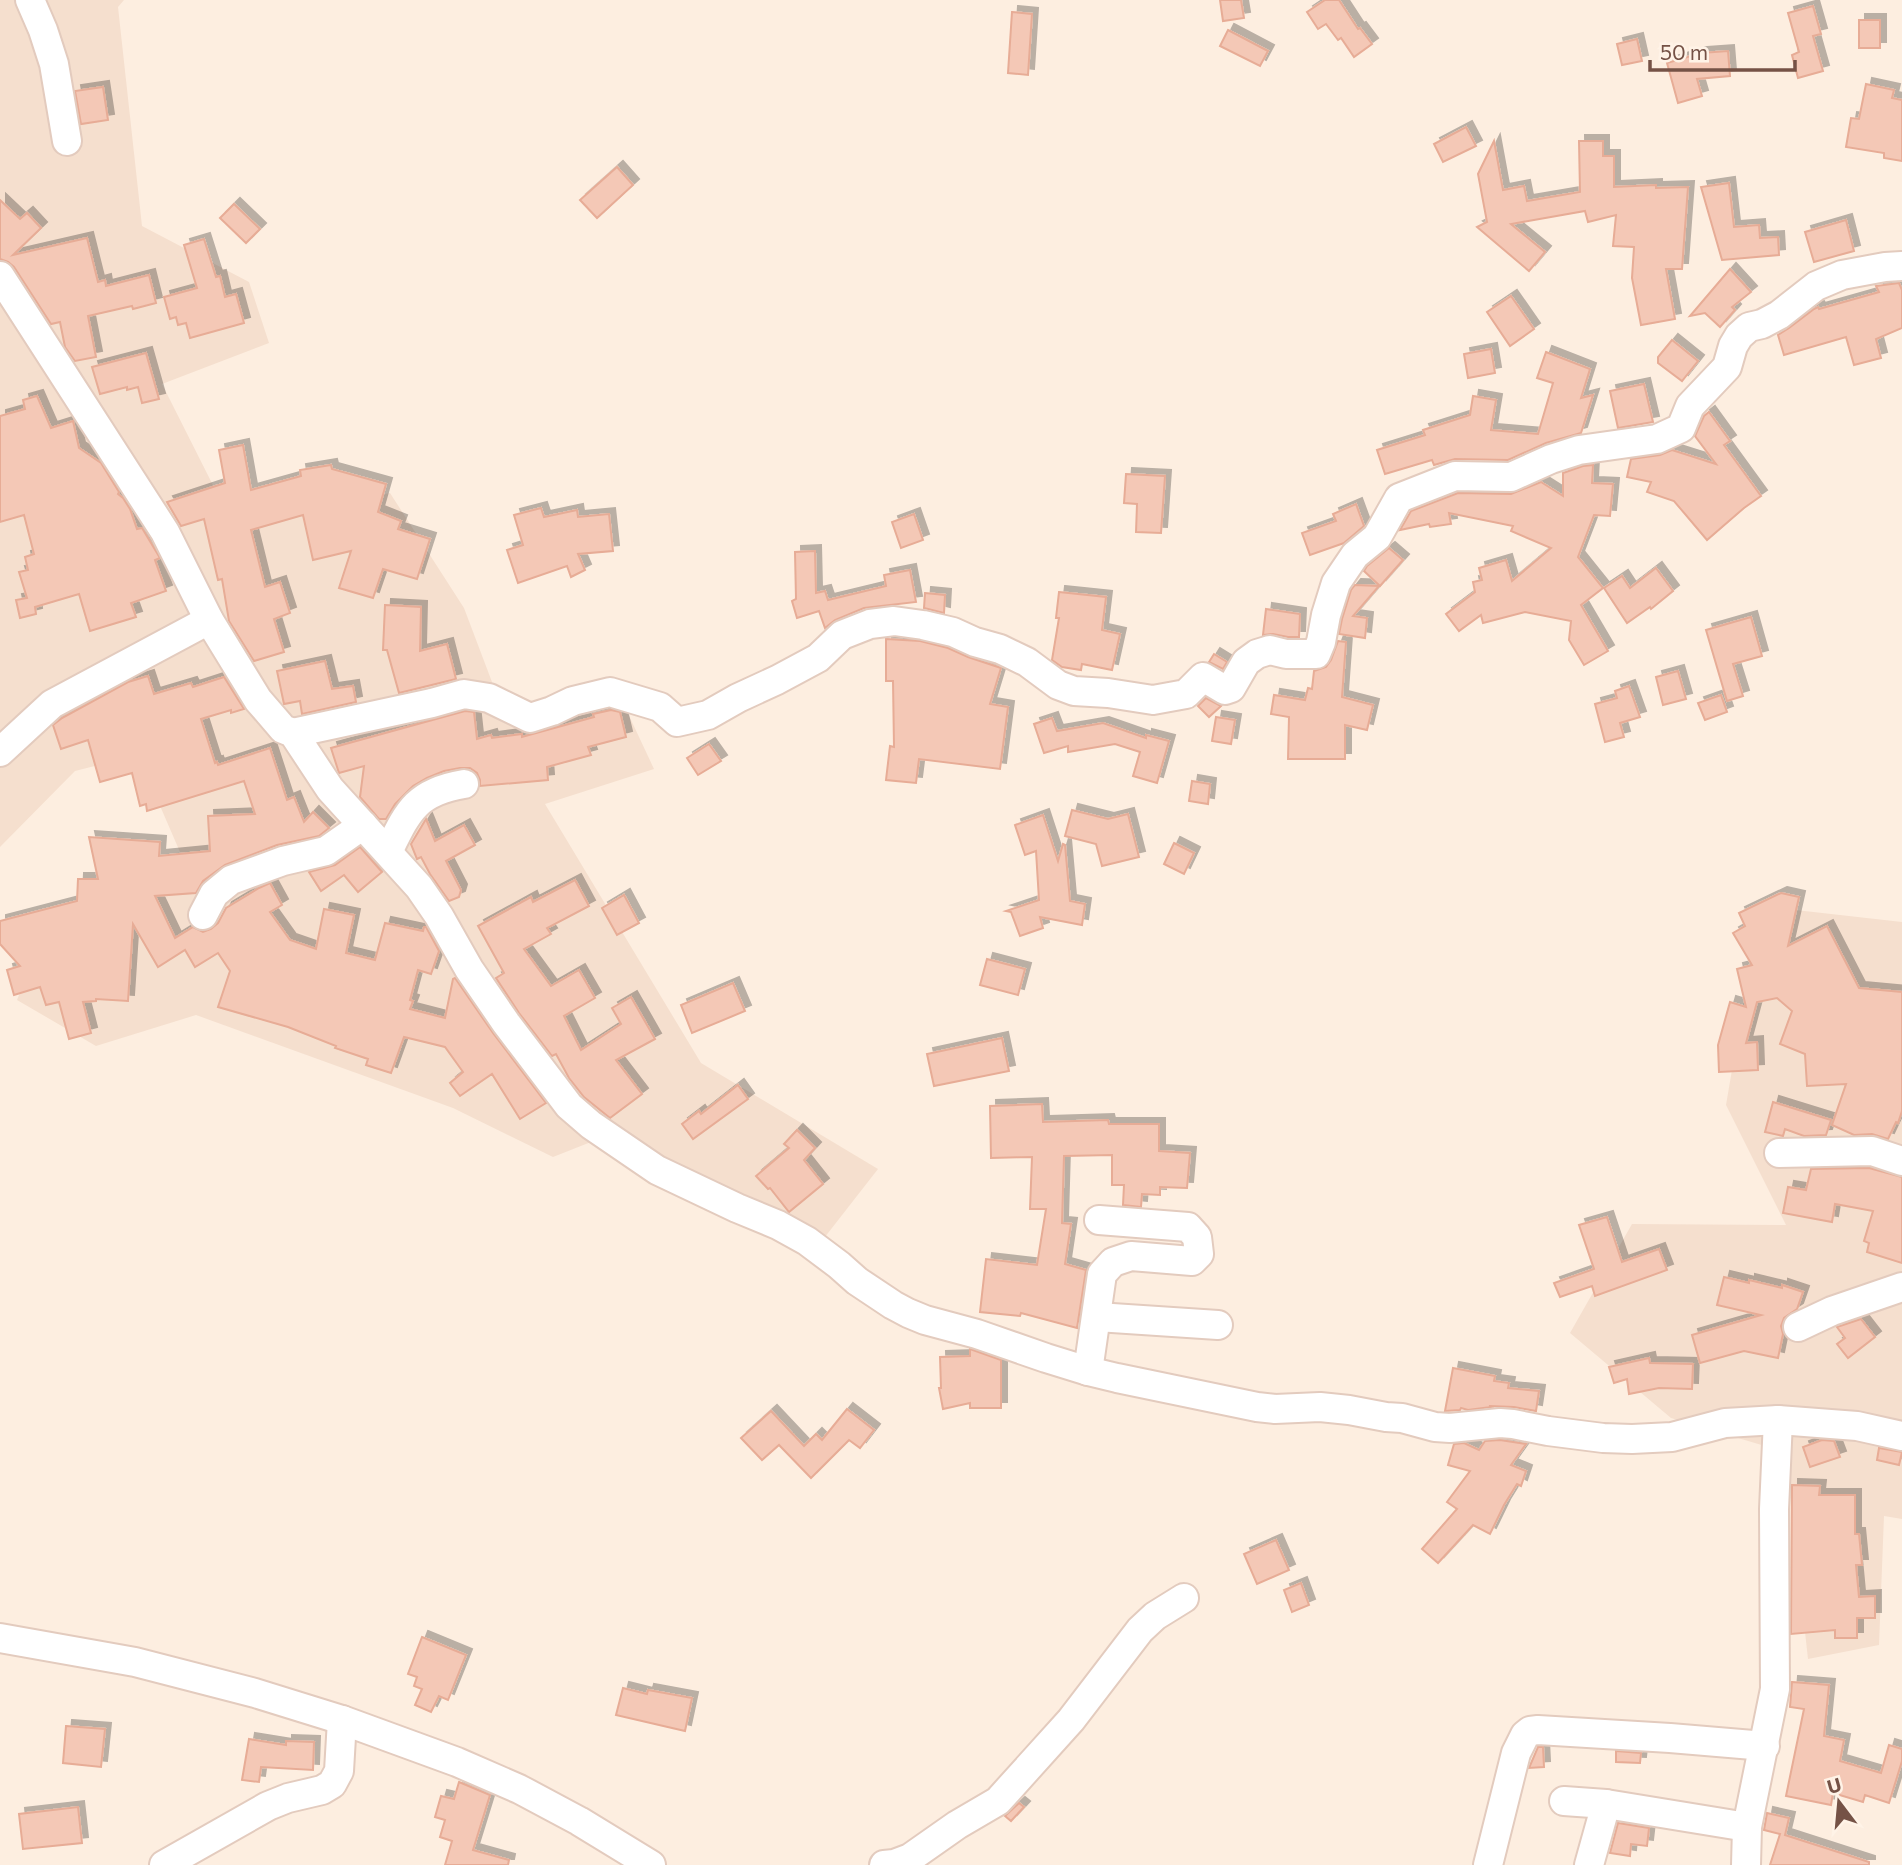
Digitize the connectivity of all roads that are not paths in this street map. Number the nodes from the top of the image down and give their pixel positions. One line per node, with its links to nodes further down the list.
1 (30, 0): 2 (street)
2 (67, 141)
3 (1902, 266): 6 (street)
4 (0, 276): 5 (street)
5 (209, 620): 6 (street); 7 (street)
6 (293, 733): 9 (street)
7 (0, 752)
8 (464, 785): 10 (street)
9 (363, 825): 10 (street); 11 (street)
10 (388, 852): 19 (street)
11 (203, 915)
12 (1779, 1153): 13 (street)
13 (1902, 1161)
14 (1099, 1220): 16 (street)
15 (1902, 1287): 18 (street)
16 (1097, 1317): 17 (street); 19 (street)
17 (1219, 1325)
18 (1798, 1327)
19 (1088, 1371): 20 (street)
20 (1778, 1420): 21 (street); 25 (street)
21 (1902, 1436)
22 (1184, 1598): 31 (street)
23 (0, 1638): 24 (street)
24 (342, 1720): 29 (street); 30 (street)
25 (1765, 1746): 28 (street); 32 (street)
26 (1564, 1801): 27 (street)
27 (1606, 1804): 28 (street); 33 (street)
28 (1747, 1827): 34 (street)
29 (163, 1865)
30 (651, 1865)
31 (884, 1865)
32 (1488, 1865)
33 (1589, 1865)
34 (1746, 1865)

